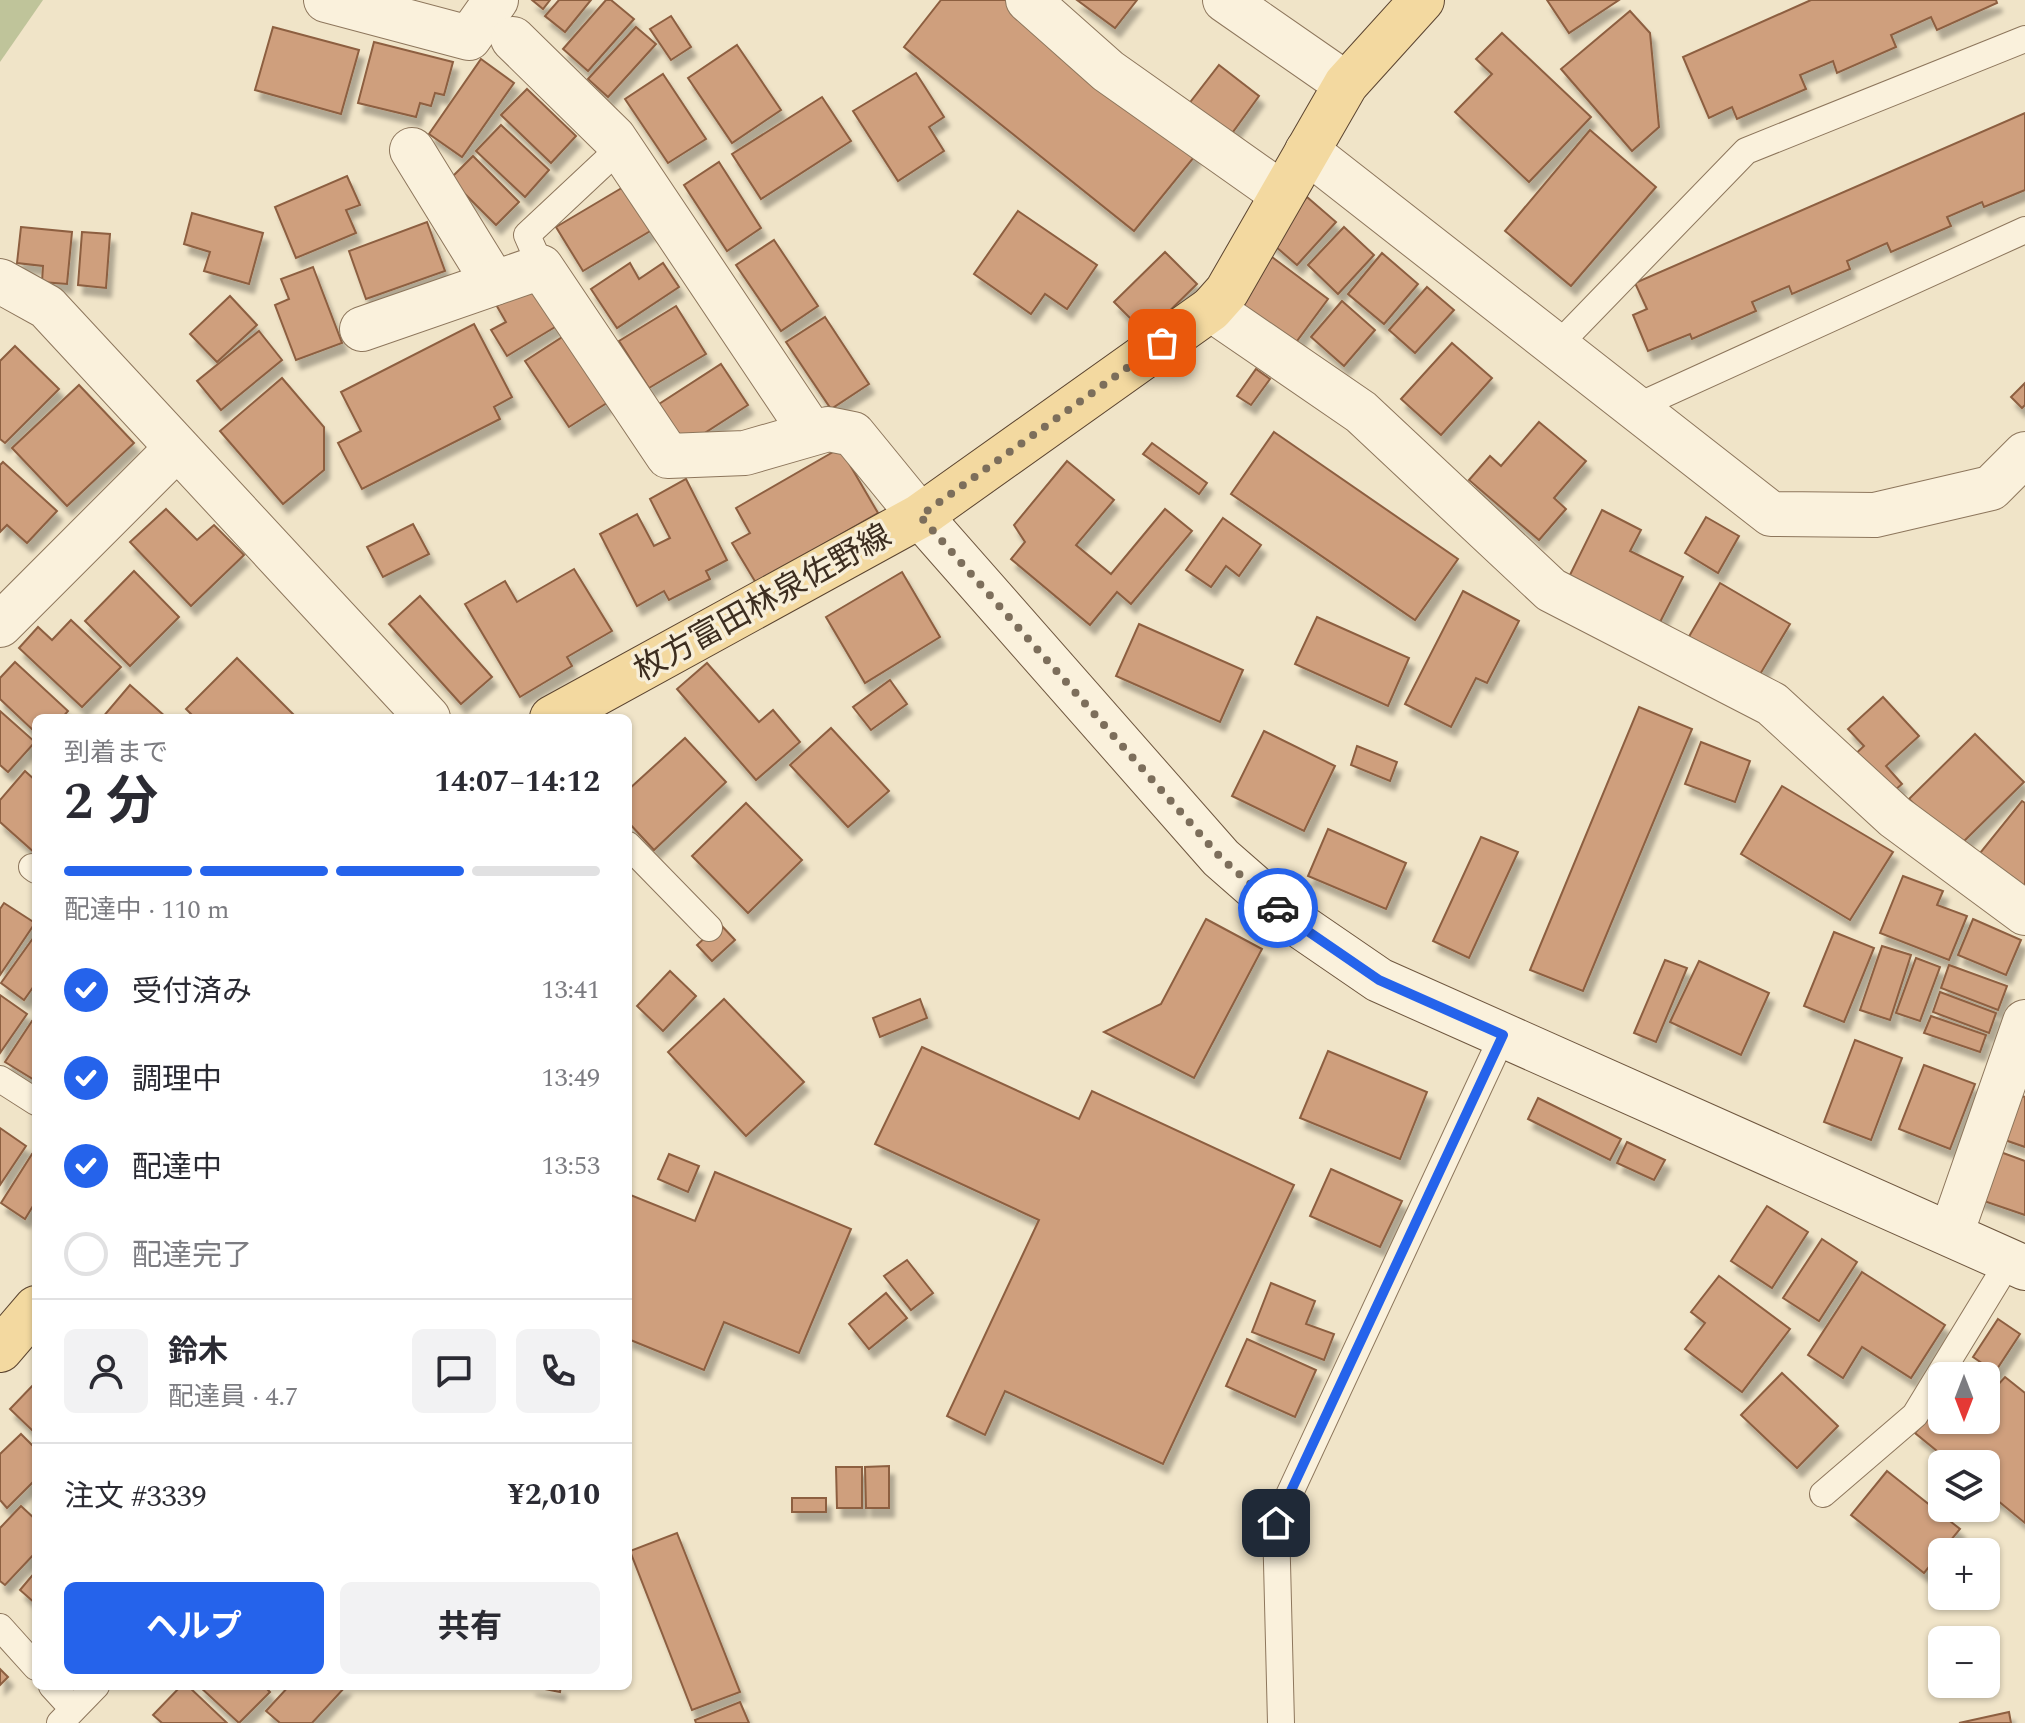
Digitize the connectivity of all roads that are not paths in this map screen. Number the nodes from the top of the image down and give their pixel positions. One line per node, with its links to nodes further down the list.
1 (326, 0): 5 (street)
2 (1028, 0): 11 (street)
3 (1225, 0): 7 (street)
4 (1422, 0): 7 (main road, 枚方富田林泉佐野線)
5 (505, 20): 8 (street)
6 (2025, 39): 18 (lane)
7 (1346, 84): 10 (main road, 枚方富田林泉佐野線)
8 (620, 148): 13 (lane); 20 (street)
9 (412, 150): 14 (street)
10 (1307, 151): 11 (main road, 枚方富田林泉佐野線); 18 (street)
11 (1282, 194): 16 (main road, 枚方富田林泉佐野線)
12 (2025, 230): 19 (lane)
13 (541, 267): 14 (street); 20 (street)
14 (494, 283): 17 (street)
15 (4, 290): 21 (street)
16 (1211, 309): 23 (main road, 枚方富田林泉佐野線); 28 (street)
17 (362, 329)
18 (1557, 346): 19 (street)
19 (1636, 407): 22 (street)
20 (811, 432): 23 (street)
21 (177, 448): 24 (street); 25 (street)
22 (2025, 454)
23 (920, 516): 26 (main road, 枚方富田林泉佐野線); 31 (street)
24 (0, 625)
25 (424, 714)
26 (559, 714)
27 (632, 849): 29 (lane)
28 (2025, 913)
29 (709, 928)
30 (2025, 1022): 34 (street)
31 (1503, 1035): 34 (street); 42 (lane)
32 (0, 1079): 33 (lane)
33 (32, 1099)
34 (1951, 1234): 35 (street)
35 (2017, 1264): 36 (lane)
36 (1823, 1494)
37 (0, 1627): 38 (lane)
38 (32, 1663)
39 (54, 1690): 41 (lane)
40 (92, 1690): 41 (lane)
41 (66, 1716)
42 (1281, 1723)

